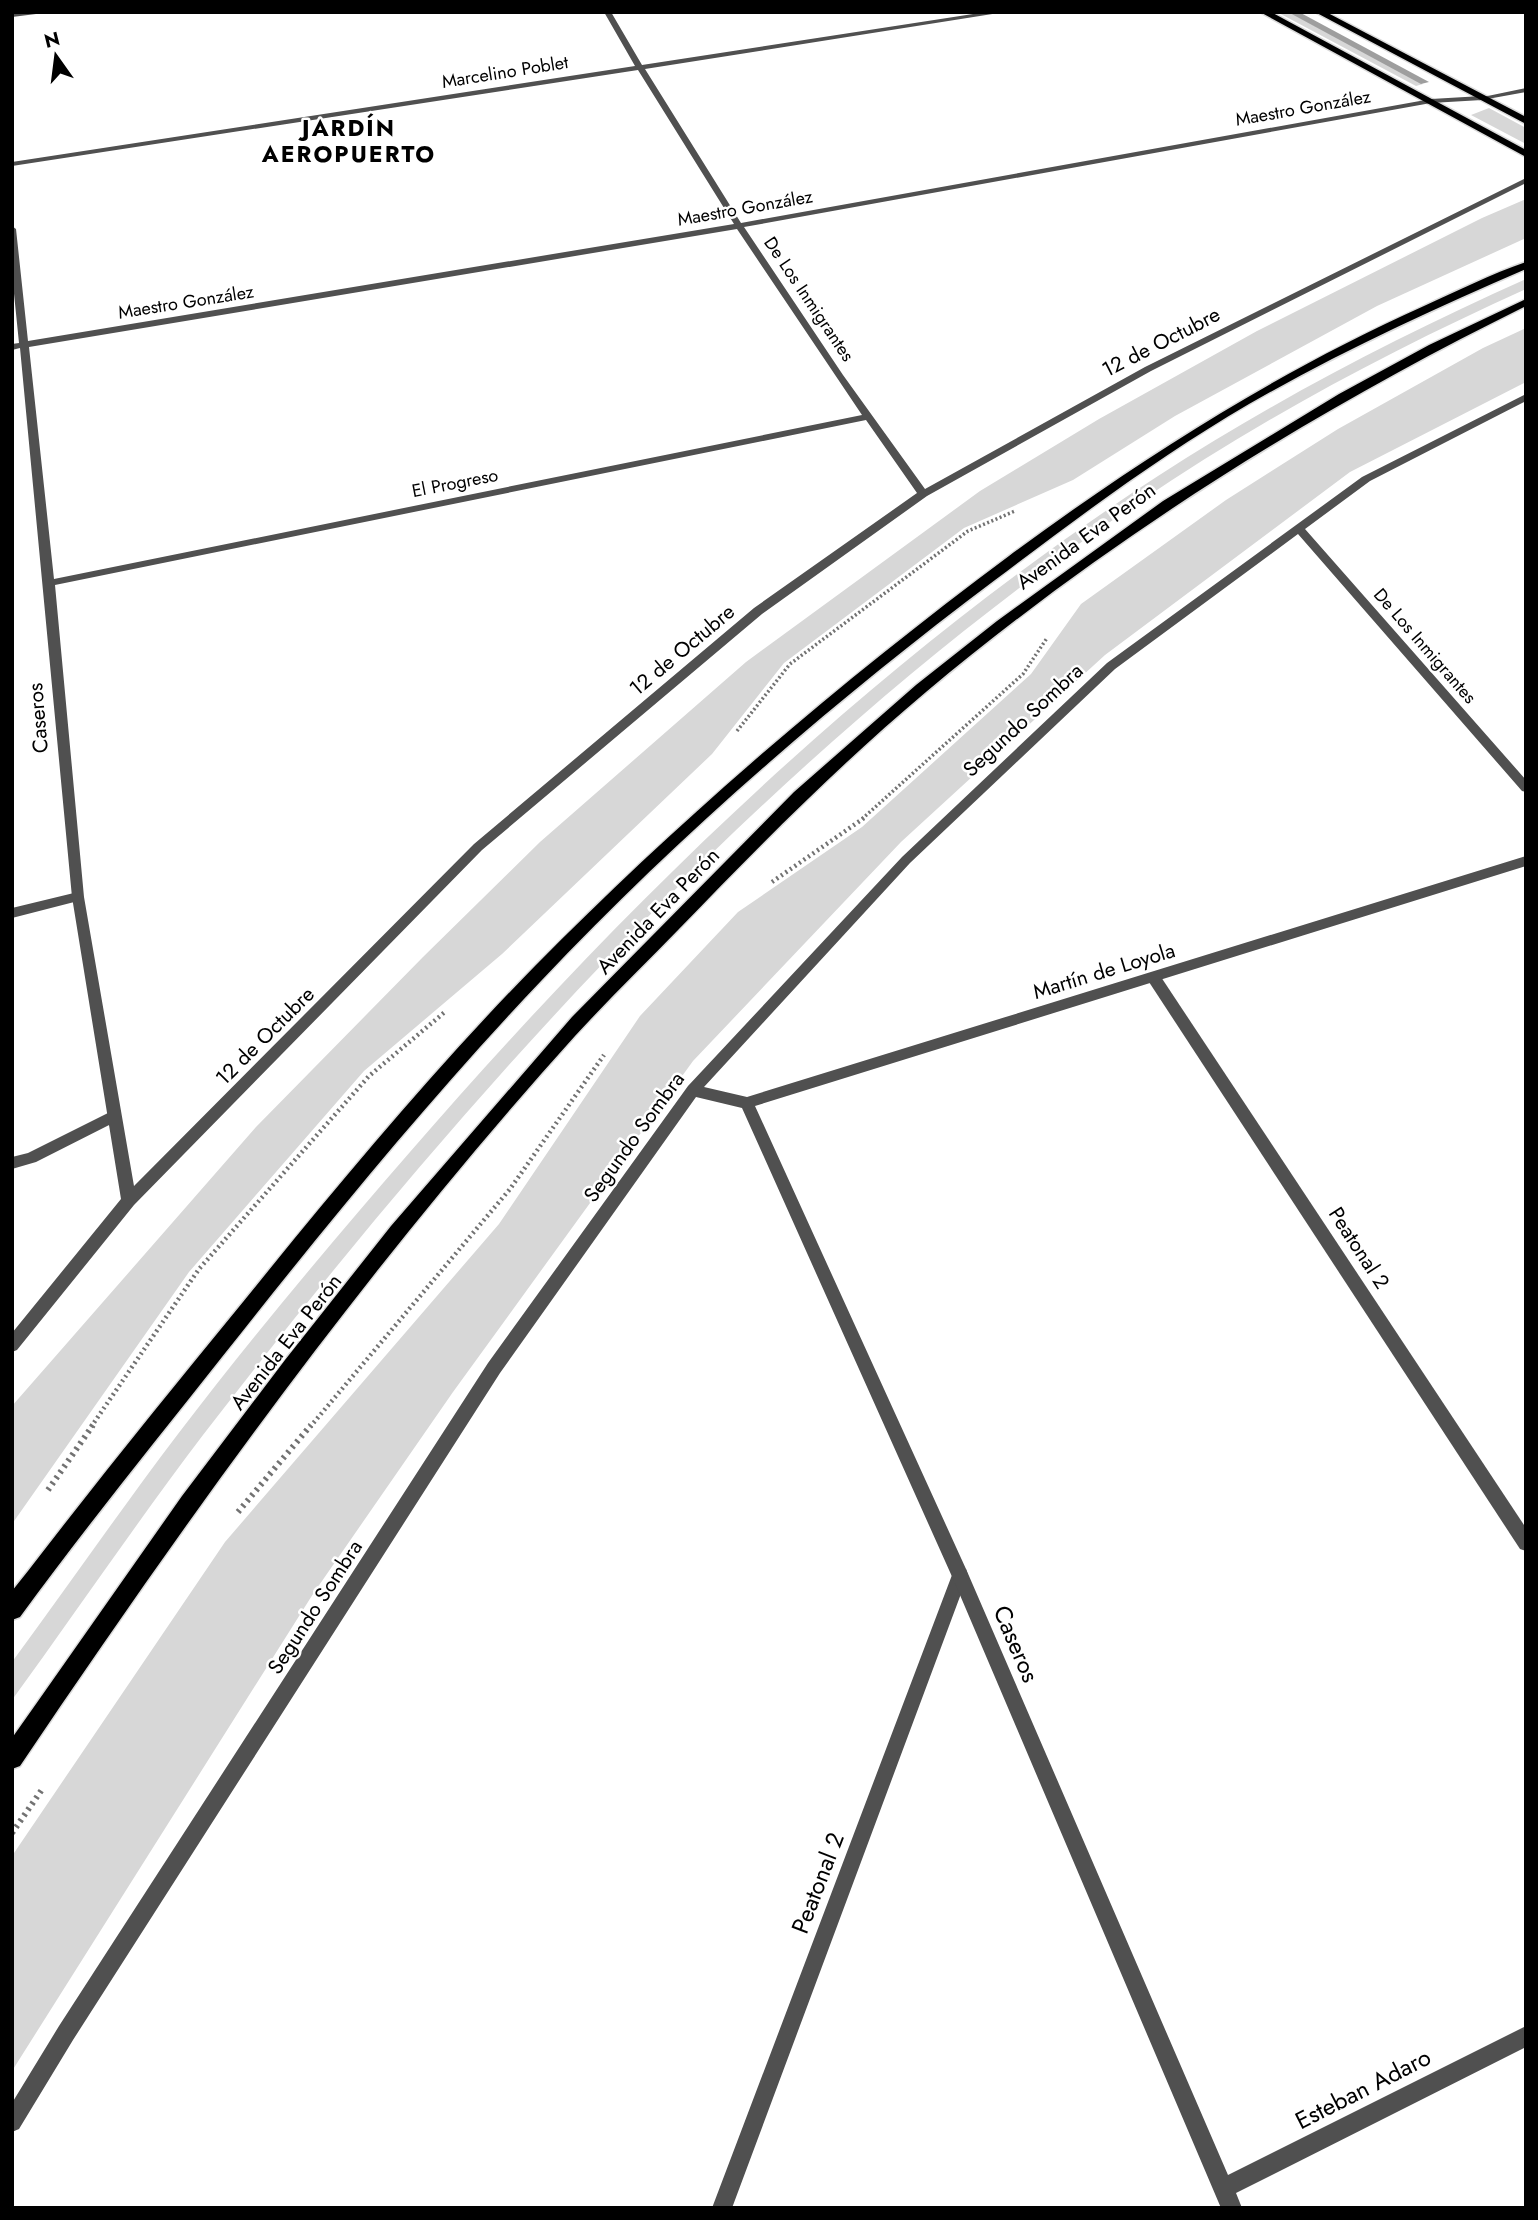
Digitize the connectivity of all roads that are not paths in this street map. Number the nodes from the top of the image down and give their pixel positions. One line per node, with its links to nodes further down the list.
1 (36, 12): 6 (street)
2 (607, 12): 7 (street, De Los Inmigrantes)
3 (1002, 12): 7 (street, Marcelino Poblet)
4 (1264, 12): 10 (main road)
5 (1319, 12): 9 (main road)
6 (12, 15)
7 (639, 67): 13 (street, Marcelino Poblet); 15 (street, De Los Inmigrantes)
8 (1526, 90): 9 (street, Maestro González)
9 (1482, 98): 10 (street, Maestro González); 11 (main road)
10 (1431, 101): 12 (main road); 15 (street, Maestro González)
11 (1526, 121)
12 (1526, 154)
13 (12, 164)
14 (1526, 180): 22 (street, 12 de Octubre)
15 (738, 226): 19 (street, Maestro González); 21 (street, De Los Inmigrantes)
16 (12, 229): 19 (street, Caseros)
17 (1526, 265): 38 (main road, Avenida Eva Perón)
18 (1526, 302): 39 (main road, Avenida Eva Perón)
19 (18, 346): 24 (street, Caseros)
20 (1526, 397): 23 (street, Segundo Sombra)
21 (868, 417): 22 (street, De Los Inmigrantes); 24 (street, El Progreso)
22 (923, 494): 34 (street, 12 de Octubre)
23 (1298, 527): 25 (street, De Los Inmigrantes); 30 (street, Segundo Sombra)
24 (49, 583): 27 (street, Caseros)
25 (1526, 788)
26 (1526, 861): 29 (street, Martín de Loyola)
27 (78, 897): 28 (street); 32 (street, Caseros)
28 (12, 913)
29 (1154, 978): 31 (street, Martín de Loyola); 36 (street, Peatonal 2)
30 (693, 1090): 31 (street); 41 (street, Segundo Sombra)
31 (747, 1104): 37 (street, Caseros)
32 (114, 1116): 33 (street); 34 (street, Caseros)
33 (12, 1163)
34 (128, 1201): 35 (street, 12 de Octubre)
35 (12, 1345)
36 (1526, 1544)
37 (960, 1575): 42 (street, Caseros); 43 (street, Peatonal 2)
38 (12, 1609)
39 (12, 1758)
40 (1526, 2036): 42 (street, Esteban Adaro)
41 (12, 2122)
42 (1223, 2188): 44 (street, Caseros)
43 (722, 2208)
44 (1232, 2208)

